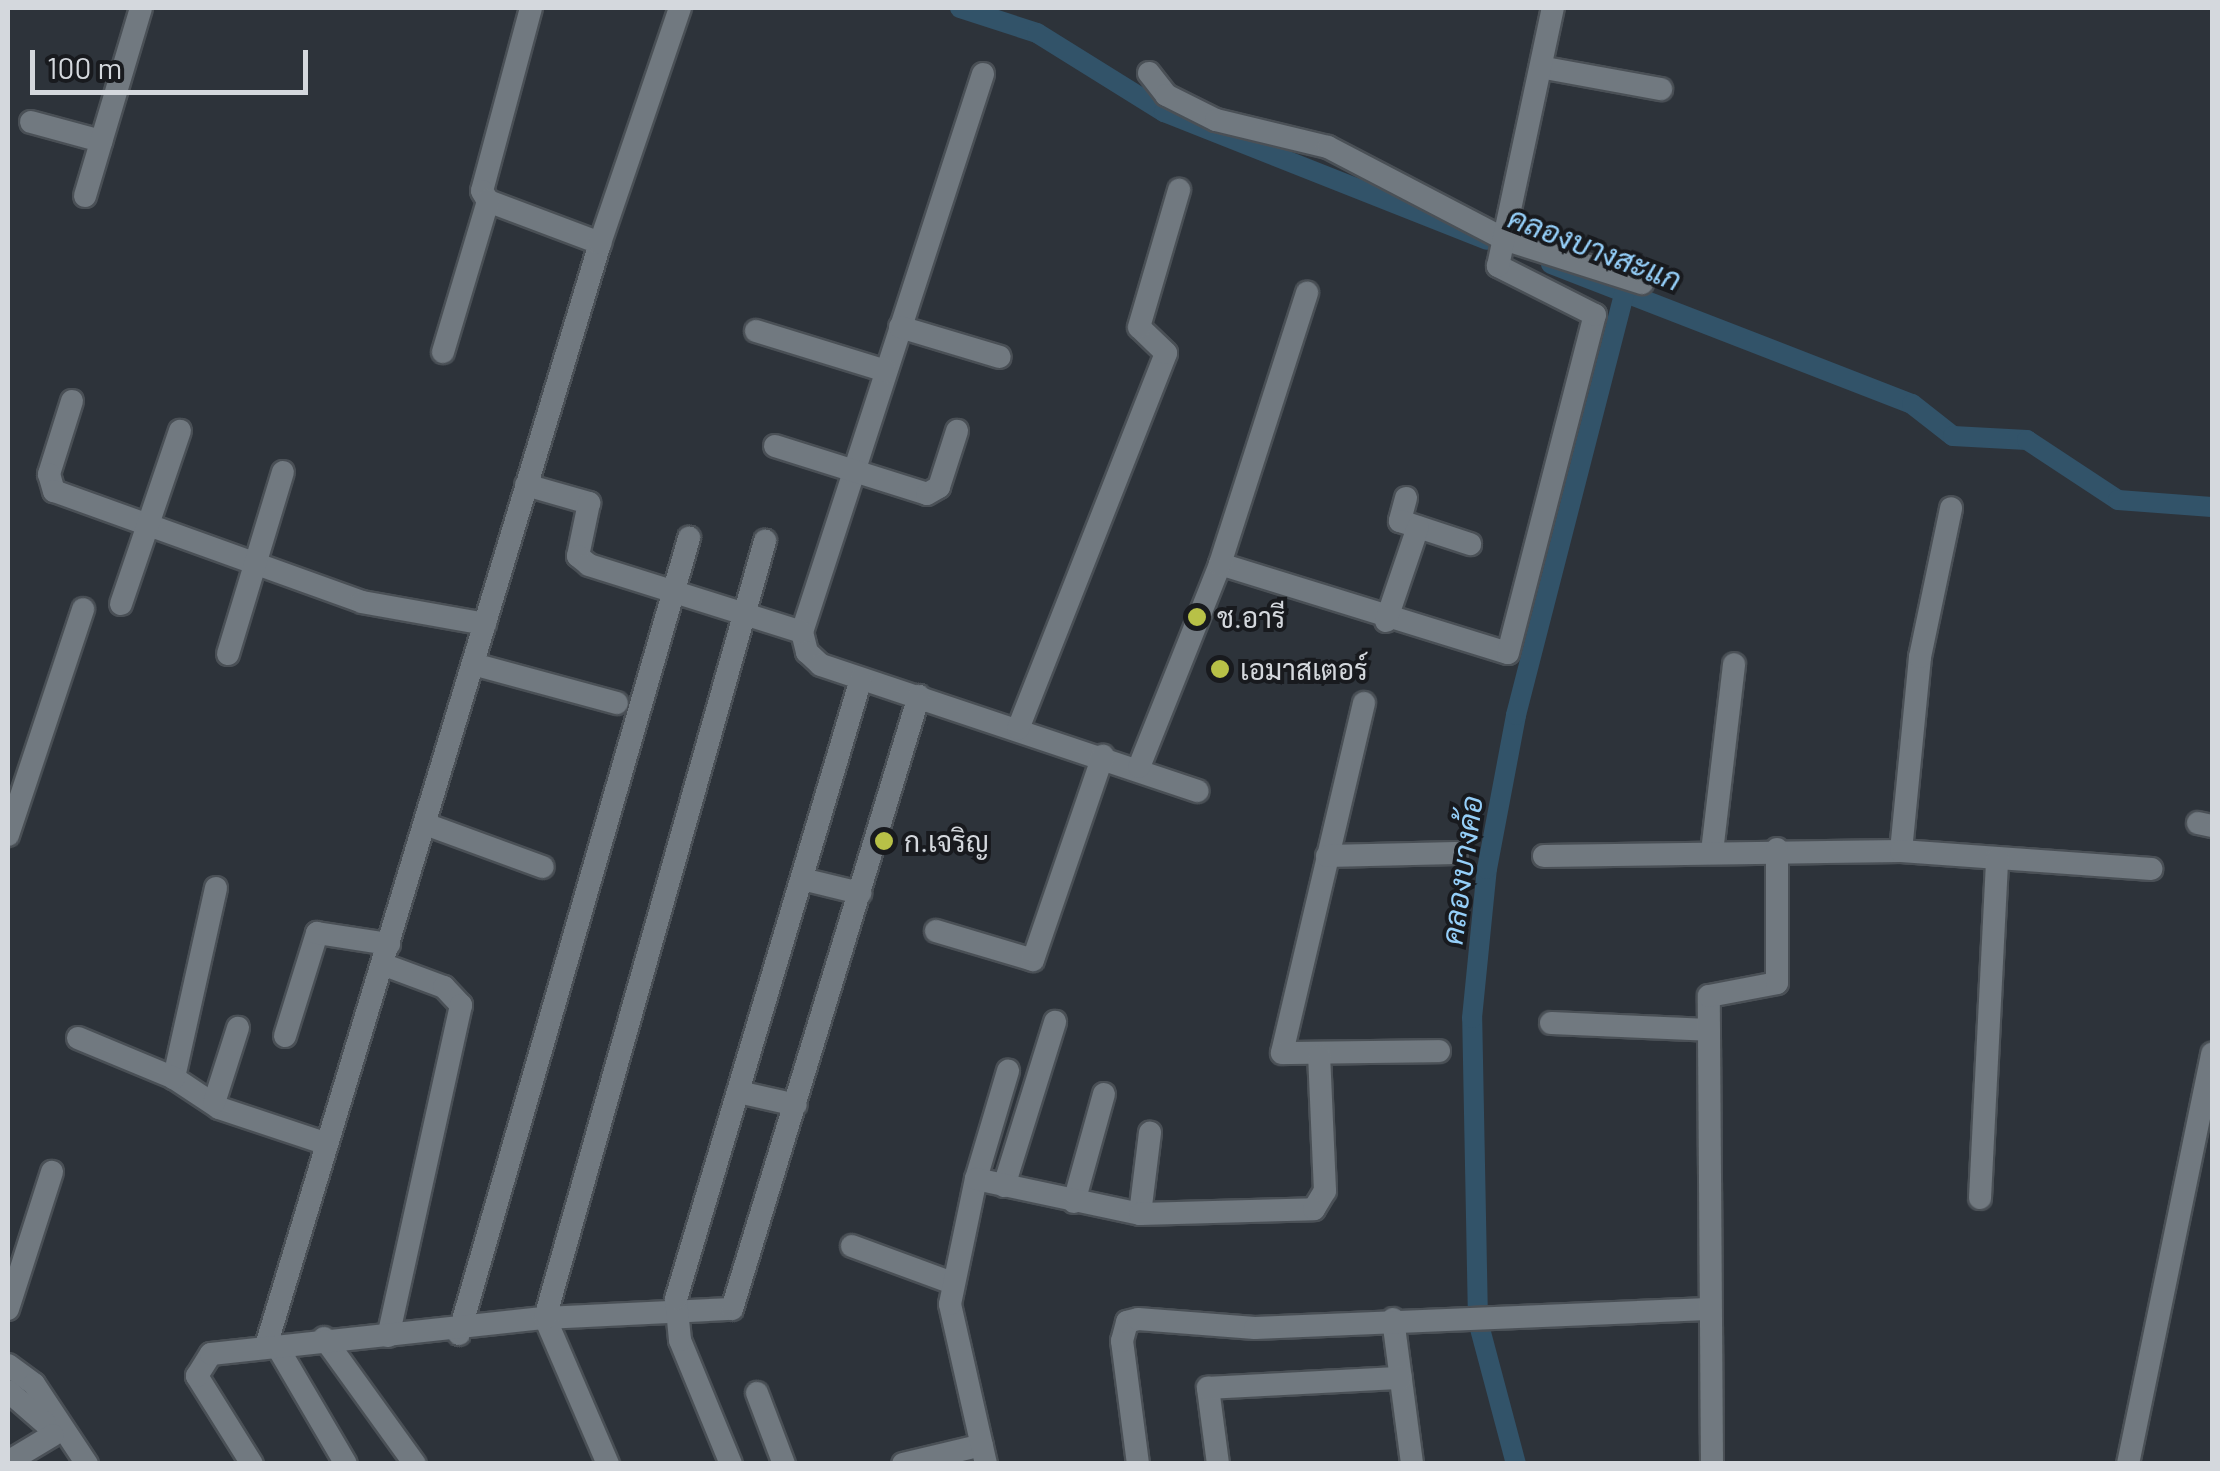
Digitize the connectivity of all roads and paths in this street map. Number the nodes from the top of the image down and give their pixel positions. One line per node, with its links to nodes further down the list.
1 (142, 8): 10 (street)
2 (531, 8): 13 (street)
3 (680, 8): 14 (street)
4 (1553, 8): 5 (street)
5 (1545, 68): 8 (street); 15 (street)
6 (1149, 73): 15 (street)
7 (983, 74): 18 (street)
8 (1660, 89)
9 (31, 122): 10 (street)
10 (100, 141): 12 (street)
11 (1180, 190): 53 (street)
12 (85, 196)
13 (488, 201): 14 (street); 20 (street)
14 (600, 243): 29 (street)
15 (1501, 249): 16 (street); 43 (street)
16 (1642, 284)
17 (1307, 293): 37 (street)
18 (900, 327): 21 (street); 22 (street)
19 (756, 331): 22 (street)
20 (443, 352)
21 (1000, 357)
22 (886, 372): 28 (street)
23 (72, 401): 32 (street)
24 (180, 430): 32 (street)
25 (957, 430): 28 (street)
26 (775, 446): 28 (street)
27 (283, 472): 38 (street)
28 (854, 473): 45 (street)
29 (526, 485): 39 (street); 44 (street)
30 (1406, 498): 33 (street)
31 (1951, 508): 60 (street)
32 (149, 526): 38 (street); 40 (street)
33 (1418, 528): 36 (street); 43 (street)
34 (689, 538): 39 (street)
35 (764, 541): 42 (street)
36 (1470, 544)
37 (1220, 564): 43 (street); 55 (street)
38 (252, 566): 44 (street); 46 (street)
39 (677, 592): 42 (street); 102 (street)
40 (121, 604)
41 (83, 609): 58 (street)
42 (744, 611): 45 (street); 99 (street)
43 (1386, 621)
44 (484, 624): 47 (street)
45 (802, 632): 49 (street)
46 (228, 654)
47 (473, 664): 51 (street); 57 (street)
48 (1734, 664): 61 (street)
49 (861, 679): 50 (street); 68 (street)
50 (919, 696): 53 (street); 70 (street)
51 (617, 703)
52 (1364, 703): 63 (street)
53 (1018, 729): 54 (street)
54 (1103, 756): 55 (street); 71 (street)
55 (1139, 767): 56 (street)
56 (1198, 792)
57 (428, 825): 66 (street); 72 (street)
58 (8, 835)
59 (1777, 850): 60 (street); 61 (street); 76 (street)
60 (1901, 851): 65 (street)
61 (1712, 852): 64 (street)
62 (1456, 853): 63 (street)
63 (1327, 856): 81 (street)
64 (1544, 856)
65 (1997, 858): 67 (street); 92 (street)
66 (542, 867)
67 (2151, 869)
68 (802, 879): 70 (street); 84 (street)
69 (216, 888): 83 (street)
70 (860, 894): 87 (street)
71 (936, 931)
72 (386, 954): 77 (street); 89 (street); 103 (street)
73 (1055, 1022): 91 (street)
74 (1550, 1023): 76 (street)
75 (238, 1028): 86 (street)
76 (1709, 1030): 98 (street)
77 (285, 1036)
78 (78, 1038): 83 (street)
79 (1439, 1051): 81 (street)
80 (2212, 1054): 125 (street)
81 (1320, 1056): 94 (street)
82 (1008, 1071): 91 (street)
83 (174, 1078): 86 (street)
84 (738, 1092): 87 (street); 100 (street)
85 (1104, 1094): 93 (street)
86 (214, 1104): 89 (street)
87 (796, 1105): 100 (street)
88 (1150, 1134): 94 (street)
89 (324, 1143): 105 (street)
90 (52, 1172): 97 (street)
91 (989, 1182): 93 (street); 96 (street)
92 (1980, 1198)
93 (1074, 1202): 94 (street)
94 (1140, 1214)
95 (852, 1246): 96 (street)
96 (950, 1282): 111 (street)
97 (8, 1309)
98 (1708, 1309): 101 (street); 124 (street)
99 (545, 1318): 100 (street); 102 (street); 117 (street)
100 (674, 1318): 118 (street)
101 (1393, 1319): 107 (street); 121 (street)
102 (459, 1334): 103 (street)
103 (388, 1336): 104 (street)
104 (324, 1338): 105 (street); 116 (street)
105 (272, 1347): 114 (street); 115 (street)
106 (8, 1365): 112 (street)
107 (1401, 1378): 122 (street); 123 (street)
108 (757, 1393): 119 (street)
109 (11, 1399): 110 (street)
110 (53, 1435): 112 (street); 113 (street)
111 (984, 1454): 120 (street)
112 (82, 1456)
113 (8, 1462)
114 (252, 1464)
115 (346, 1464)
116 (414, 1464)
117 (608, 1464)
118 (731, 1464)
119 (784, 1464)
120 (903, 1464)
121 (1138, 1464)
122 (1218, 1464)
123 (1412, 1464)
124 (1712, 1464)
125 (2128, 1464)

